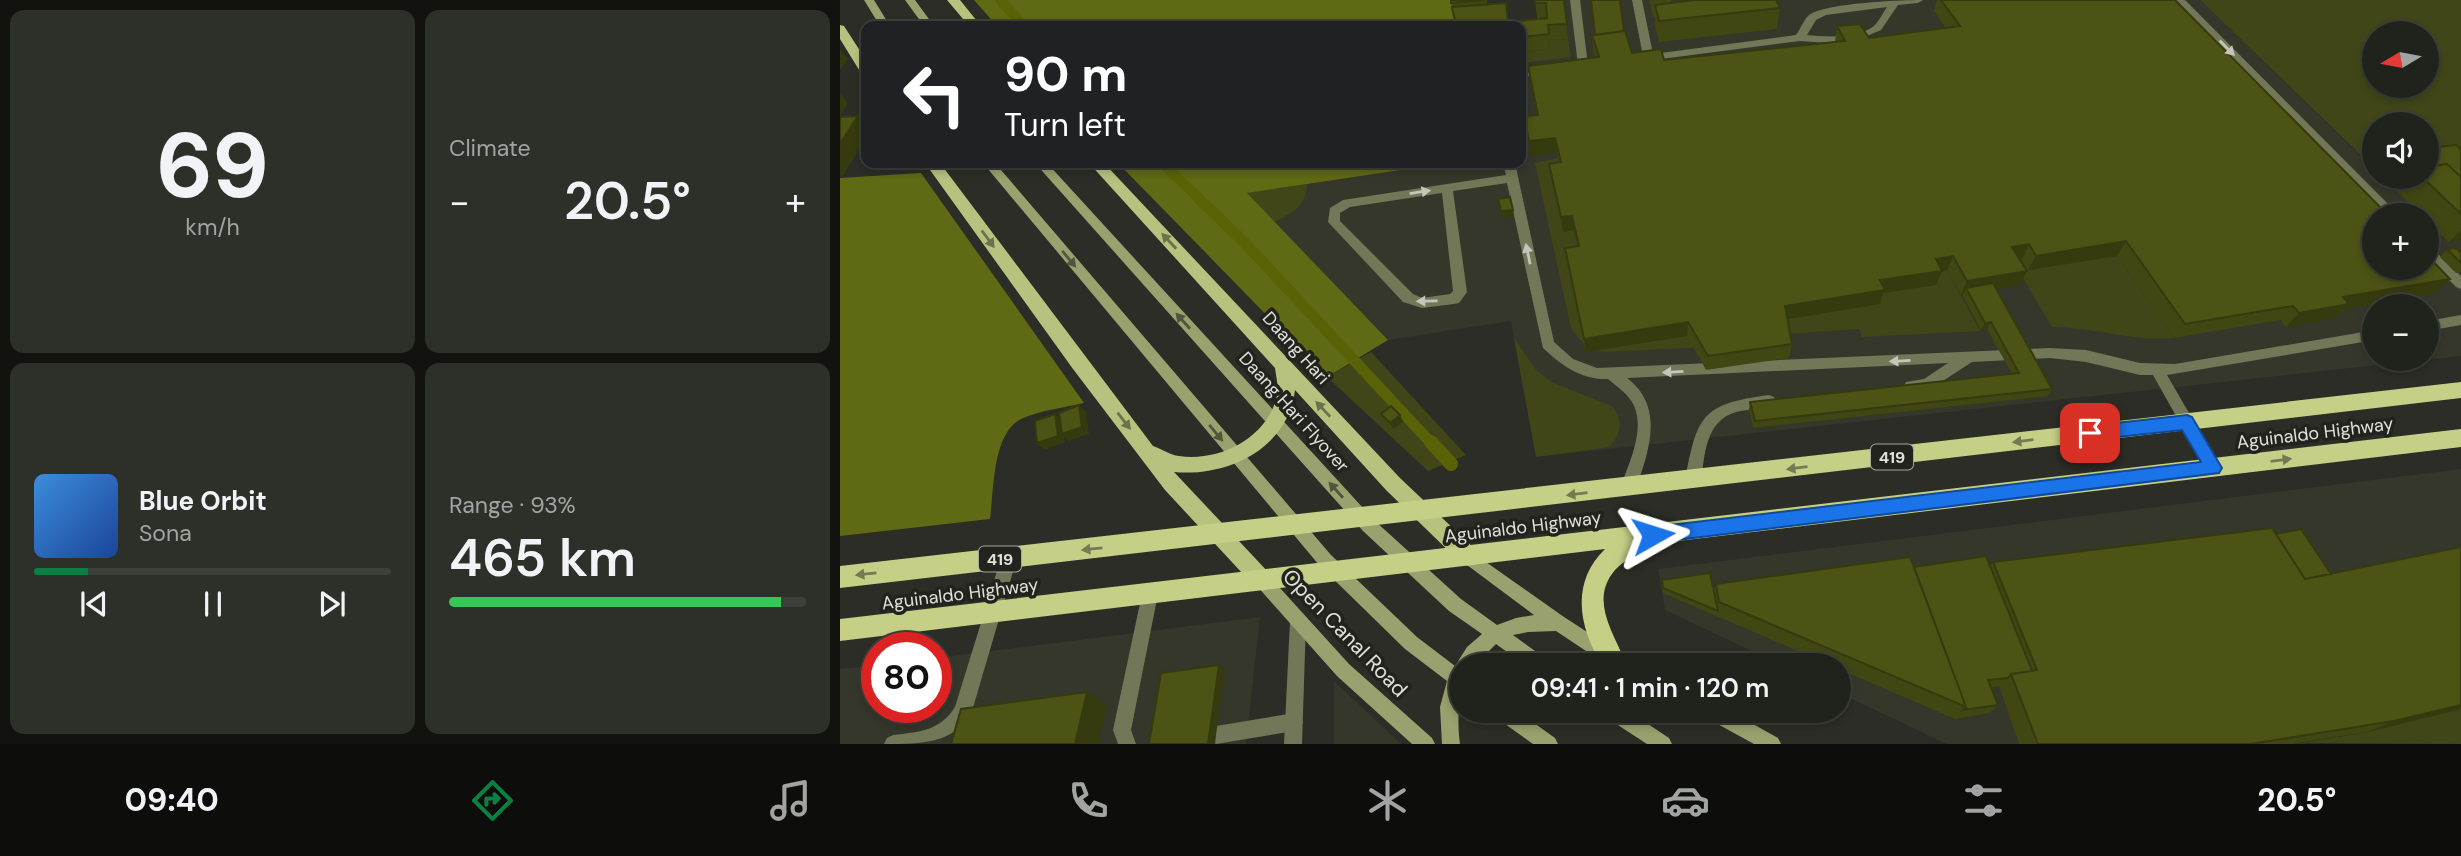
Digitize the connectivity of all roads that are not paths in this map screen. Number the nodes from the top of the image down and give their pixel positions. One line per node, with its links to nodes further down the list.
1 (869, 0): 10 (main road)
2 (910, 0): 11 (main road)
3 (953, 0): 12 (main road)
4 (1575, 0): 19 (street)
5 (1637, 0): 15 (street)
6 (1918, 0): 9 (street)
7 (2179, 0): 28 (street, one-way to 28)
8 (1869, 3): 9 (street); 14 (street)
9 (1895, 3): 14 (street)
10 (883, 21)
11 (925, 21)
12 (971, 21)
13 (840, 29): 17 (main road)
14 (1800, 38): 15 (street)
15 (1648, 57): 16 (street)
16 (1630, 60)
17 (861, 62)
18 (1597, 64): 19 (street)
19 (1572, 67): 20 (street)
20 (1526, 73)
21 (936, 168): 43 (main road, one-way to 43)
22 (993, 168): 63 (main road, one-way to 63)
23 (1045, 168): 60 (main road, Daang Hari Flyover, one-way to 23)
24 (1101, 168): 35 (main road, Daang Hari, one-way to 24)
25 (1510, 168): 26 (street)
26 (1512, 178): 27 (street); 37 (street, one-way to 26)
27 (1447, 188): 27 (street, one-way to 27)
28 (2381, 203)
29 (2439, 262): 30 (street)
30 (2461, 284)
31 (2461, 320): 32 (street)
32 (2439, 324)
33 (2362, 337): 36 (street)
34 (1968, 357): 36 (street); 37 (street, one-way to 37); 38 (street)
35 (1284, 367): 43 (main road); 47 (main road, Daang Hari, one-way to 35)
36 (2157, 370): 41 (street)
37 (1612, 375): 46 (street)
38 (1899, 387)
39 (2461, 390): 41 (highway, Aguinaldo Highway / 419)
40 (1779, 400): 45 (street)
41 (2187, 422): 44 (street); 45 (highway, Aguinaldo Highway / 419, one-way to 45)
42 (2461, 438): 44 (highway, Aguinaldo Highway, one-way to 42)
43 (1145, 449): 48 (main road)
44 (2213, 468): 49 (highway, Aguinaldo Highway)
45 (1693, 481): 46 (highway, Aguinaldo Highway / 419)
46 (1628, 488): 47 (highway, Aguinaldo Highway / 419, one-way to 47)
47 (1421, 511): 48 (highway, Aguinaldo Highway / 419); 50 (main road, Daang Hari)
48 (1219, 534): 51 (highway, Aguinaldo Highway / 419, one-way to 51); 53 (main road)
49 (1653, 535): 50 (highway, Aguinaldo Highway); 62 (highway)
50 (1469, 557): 53 (highway, Aguinaldo Highway); 57 (main road)
51 (1009, 558): 52 (highway, Aguinaldo Highway / 419, one-way to 52); 55 (street)
52 (840, 577)
53 (1263, 581): 54 (highway, Aguinaldo Highway); 56 (main road, Open Canal Road)
54 (1150, 594): 55 (highway, Aguinaldo Highway); 71 (street)
55 (993, 612): 58 (highway, Aguinaldo Highway); 70 (street)
56 (1298, 621): 64 (street); 73 (main road, Open Canal Road)
57 (1558, 623): 59 (main road); 61 (main road)
58 (840, 630)
59 (1474, 653)
60 (1523, 653)
61 (1604, 653)
62 (1609, 653)
63 (1449, 672)
64 (1294, 722): 69 (street); 72 (street)
65 (1450, 723): 74 (main road)
66 (1519, 723): 75 (main road)
67 (1630, 723): 76 (main road)
68 (1733, 723): 77 (main road)
69 (1216, 735)
70 (893, 744)
71 (1127, 744)
72 (1293, 744)
73 (1426, 744)
74 (1451, 744)
75 (1549, 744)
76 (1662, 744)
77 (1772, 744)

